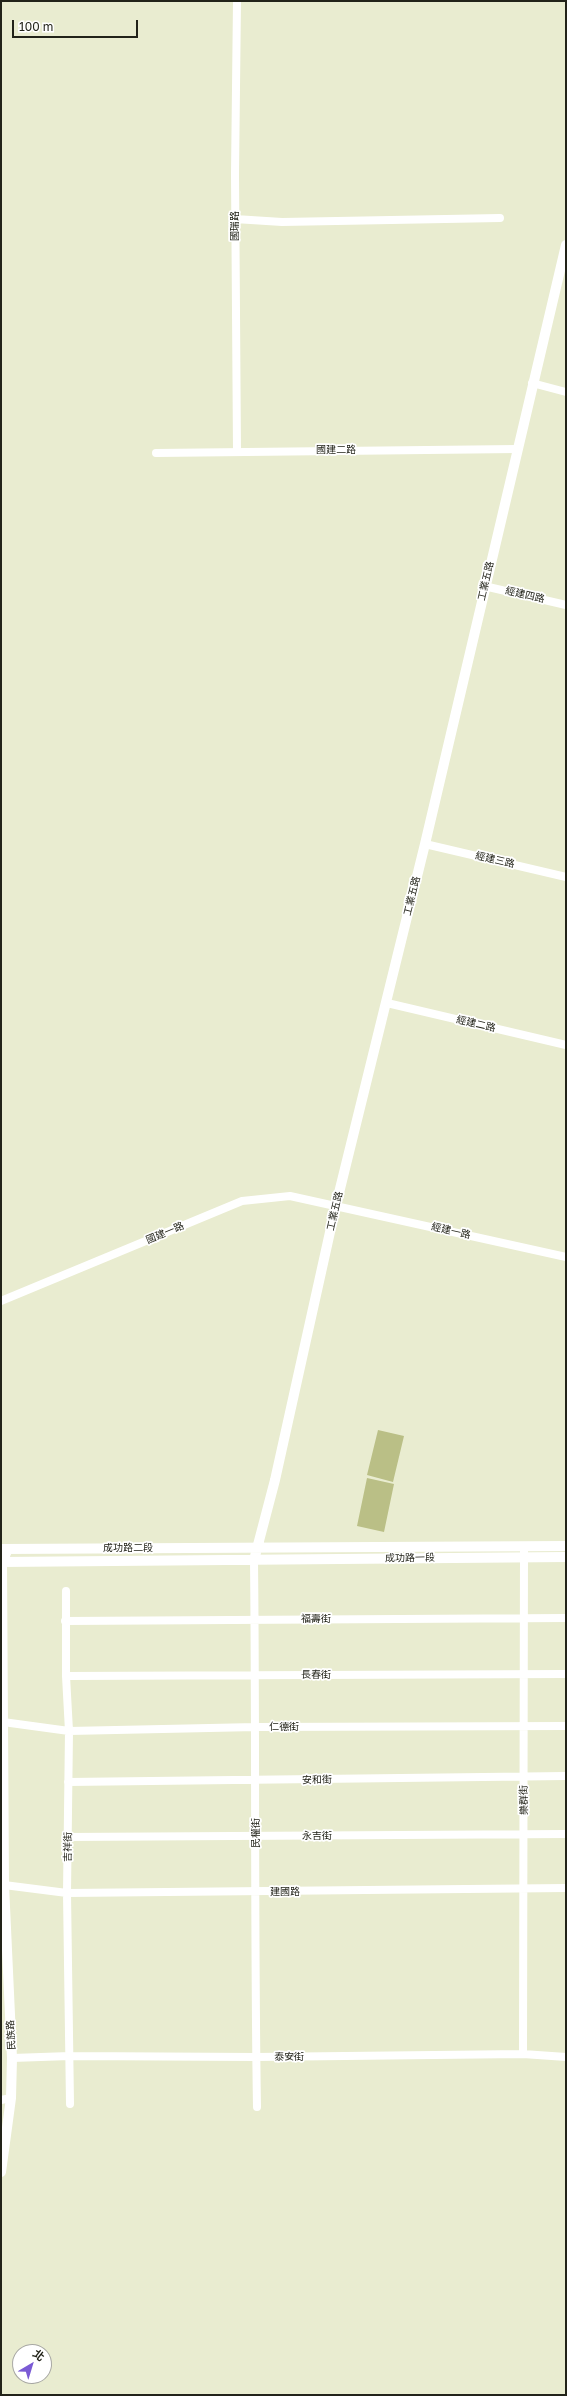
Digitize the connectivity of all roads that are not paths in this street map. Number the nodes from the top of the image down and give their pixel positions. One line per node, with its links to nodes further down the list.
1 (237, 1): 3 (street, 國瑞路)
2 (500, 218): 3 (street)
3 (235, 219): 8 (street, 國瑞路)
4 (566, 245): 5 (street, 工業五路)
5 (532, 383): 6 (street); 7 (street, 工業五路)
6 (566, 392)
7 (517, 449): 8 (street, 國建二路); 10 (street, 工業五路)
8 (237, 451): 9 (street, 國建二路)
9 (156, 453)
10 (484, 586): 11 (street, 經建四路); 12 (street, 工業五路)
11 (566, 605)
12 (425, 844): 13 (street, 經建三路); 14 (street, 工業五路)
13 (566, 877)
14 (387, 1002): 15 (street, 經建二路); 16 (street, 工業五路)
15 (566, 1045)
16 (336, 1205): 17 (street, 經建一路); 18 (street, 國建一路); 21 (street, 工業五路)
17 (566, 1257)
18 (1, 1301)
19 (524, 1546): 20 (street, 成功路一段); 21 (street, 成功路一段); 23 (street, 樂群街)
20 (566, 1546)
21 (256, 1547): 22 (street, 成功路二段); 25 (street, 工業五路)
22 (5, 1549): 26 (street)
23 (524, 1557): 24 (street, 成功路一段); 25 (street, 成功路一段); 28 (street, 樂群街)
24 (566, 1557)
25 (254, 1560): 26 (street, 成功路二段); 30 (street, 民權街)
26 (2, 1562): 36 (street, 民族路)
27 (66, 1591): 31 (street, 吉祥街)
28 (524, 1618): 29 (street, 福壽街); 30 (street, 福壽街); 32 (street, 樂群街)
29 (566, 1618)
30 (255, 1619): 31 (street, 福壽街); 34 (street, 民權街)
31 (65, 1621): 35 (street, 吉祥街)
32 (523, 1674): 33 (street, 長春街); 34 (street, 長春街); 37 (street, 樂群街)
33 (566, 1674)
34 (256, 1675): 35 (street, 長春街); 39 (street, 民權街)
35 (66, 1676): 40 (street, 吉祥街)
36 (3, 1722): 40 (street, 仁德街); 49 (street, 民族路)
37 (524, 1726): 38 (street, 仁德街); 39 (street, 仁德街); 41 (street, 樂群街)
38 (566, 1726)
39 (256, 1727): 40 (street, 仁德街); 43 (street, 民權街)
40 (69, 1731): 44 (street, 吉祥街)
41 (523, 1776): 42 (street, 安和街); 43 (street, 安和街); 45 (street, 樂群街)
42 (566, 1776)
43 (255, 1781): 44 (street, 安和街); 48 (street, 民權街)
44 (68, 1782): 47 (street, 吉祥街)
45 (524, 1834): 46 (street, 永吉街); 48 (street, 永吉街); 51 (street, 樂群街)
46 (566, 1834)
47 (68, 1836): 48 (street, 永吉街); 53 (street, 吉祥街)
48 (256, 1836): 52 (street, 民權街)
49 (4, 1885): 53 (street, 建國路); 58 (street, 民族路)
50 (566, 1888): 51 (street, 建國路)
51 (524, 1889): 52 (street, 建國路); 54 (street, 樂群街)
52 (255, 1892): 53 (street, 建國路); 56 (street, 民權街)
53 (67, 1893): 55 (street, 吉祥街)
54 (523, 2054): 56 (street, 泰安街); 57 (street, 泰安街)
55 (70, 2056): 56 (street, 泰安街); 58 (street, 泰安街); 61 (street, 吉祥街)
56 (256, 2057): 62 (street, 民權街)
57 (566, 2057)
58 (12, 2058): 59 (street, 民族路)
59 (11, 2098): 60 (street); 63 (street, 民族路)
60 (1, 2100)
61 (70, 2104)
62 (257, 2107)
63 (1, 2172)

